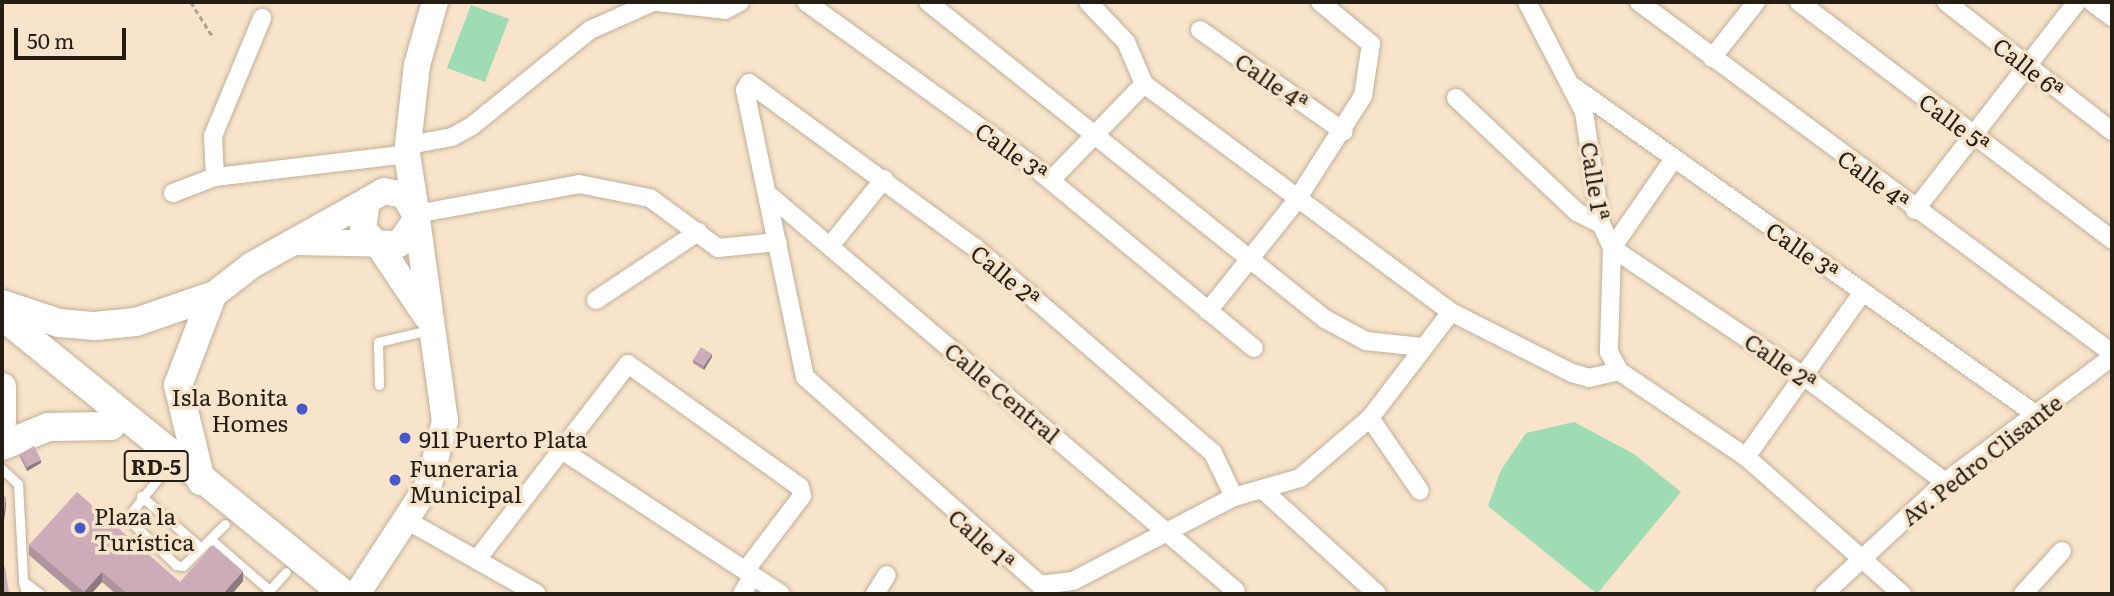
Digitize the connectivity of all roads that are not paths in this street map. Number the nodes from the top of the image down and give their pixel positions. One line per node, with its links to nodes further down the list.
1 (435, 2): 28 (street)
2 (655, 2): 14 (street); 28 (street)
3 (806, 2): 32 (street, Calle 3ª)
4 (928, 2): 26 (street)
5 (1087, 2): 22 (street)
6 (1320, 2): 25 (street)
7 (1527, 2): 21 (street, Calle 1ª)
8 (1639, 2): 18 (street, Calle 4ª)
9 (1756, 2): 18 (street)
10 (1799, 2): 27 (street, Calle 5ª)
11 (1946, 2): 19 (street, Calle 6ª)
12 (2077, 2): 19 (street)
13 (2092, 2): 15 (street)
14 (729, 4)
15 (2112, 17)
16 (262, 18): 30 (street)
17 (1200, 30): 25 (street, Calle 4ª)
18 (1712, 58): 37 (street, Calle 4ª)
19 (2030, 67): 24 (street, Calle 6ª); 27 (street)
20 (749, 83): 31 (street, Calle 2ª); 34 (street, Calle 1ª)
21 (1569, 83): 29 (street, Calle 3ª); 39 (street, Calle 1ª)
22 (1144, 84): 26 (street); 36 (street)
23 (1455, 98): 39 (street)
24 (2112, 131)
25 (1344, 132): 36 (street)
26 (1099, 135): 32 (street); 47 (street)
27 (1973, 136): 37 (street); 41 (street, Calle 5ª)
28 (408, 150): 30 (street); 35 (street); 38 (street)
29 (1674, 160): 46 (street); 48 (street, Calle 3ª)
30 (215, 177): 33 (street)
31 (884, 179): 45 (street); 78 (street, Calle 2ª)
32 (1051, 180): 52 (street, Calle 3ª)
33 (173, 193)
34 (769, 195): 44 (street, Calle 1ª); 45 (street, Calle Central)
35 (371, 198): 38 (street); 42 (street); 43 (street)
36 (1296, 201): 47 (street); 53 (street)
37 (1915, 210): 59 (street, Calle 4ª)
38 (416, 214): 40 (street); 43 (street); 55 (street)
39 (1601, 224): 46 (street, Calle 1ª)
40 (698, 233): 44 (street); 50 (street)
41 (2112, 240)
42 (295, 242): 43 (street); 49 (street)
43 (375, 242): 55 (street)
44 (778, 242): 81 (street, Calle 1ª)
45 (830, 246): 81 (street, Calle Central)
46 (1612, 247): 60 (street, Calle 1ª); 61 (street, Calle 2ª)
47 (1248, 257): 52 (street); 57 (street)
48 (1863, 292): 61 (street); 64 (street, Calle 3ª)
49 (212, 296): 51 (main road); 73 (main road)
50 (596, 300)
51 (2, 304)
52 (1208, 311): 58 (street, Calle 3ª)
53 (1451, 313): 57 (street, Calle 1ª); 60 (street)
54 (2, 316): 73 (main road, RD-5)
55 (435, 329): 62 (lane); 79 (street)
56 (2, 334): 67 (main road, RD-5)
57 (1422, 347): 65 (street, Calle 1ª)
58 (1254, 348)
59 (2112, 355): 64 (street, Av. Pedro Clisante)
60 (1619, 371): 70 (street)
61 (1802, 375): 70 (street); 74 (street, Calle 2ª)
62 (379, 385)
63 (2, 387): 66 (main road)
64 (2038, 416): 74 (street, Av. Pedro Clisante)
65 (1370, 418): 75 (street, Calle 1ª); 76 (street)
66 (2, 421)
67 (111, 426): 68 (main road); 72 (main road, RD-5)
68 (2, 446)
69 (560, 449): 84 (street); 86 (street); 86 (street)
70 (1745, 457): 85 (street)
71 (2, 469): 88 (lane)
72 (163, 472): 77 (lane); 80 (main road, RD-5)
73 (201, 481): 94 (main road, RD-5)
74 (1945, 482): 85 (street, Av. Pedro Clisante)
75 (1264, 491): 78 (street, Calle 1ª); 100 (street)
76 (1420, 491)
77 (141, 496): 82 (lane); 82 (lane)
78 (1234, 497): 81 (street, Calle 1ª)
79 (408, 521): 84 (street); 95 (street)
80 (218, 532): 82 (lane); 89 (main road, RD-5)
81 (1170, 534): 90 (street, Calle Central)
82 (201, 548)
83 (2062, 551): 103 (street)
84 (478, 558): 96 (street)
85 (1857, 559): 101 (street, Av. Pedro Clisante); 102 (street)
86 (749, 573): 97 (street); 98 (street)
87 (887, 575): 99 (street)
88 (23, 581): 91 (lane); 92 (lane)
89 (274, 586): 93 (main road, RD-5)
90 (1236, 591)
91 (26, 594)
92 (40, 594)
93 (314, 594)
94 (344, 594)
95 (356, 594)
96 (537, 594)
97 (742, 594)
98 (781, 594)
99 (875, 594)
100 (1377, 594)
101 (1824, 594)
102 (1902, 594)
103 (2023, 594)

